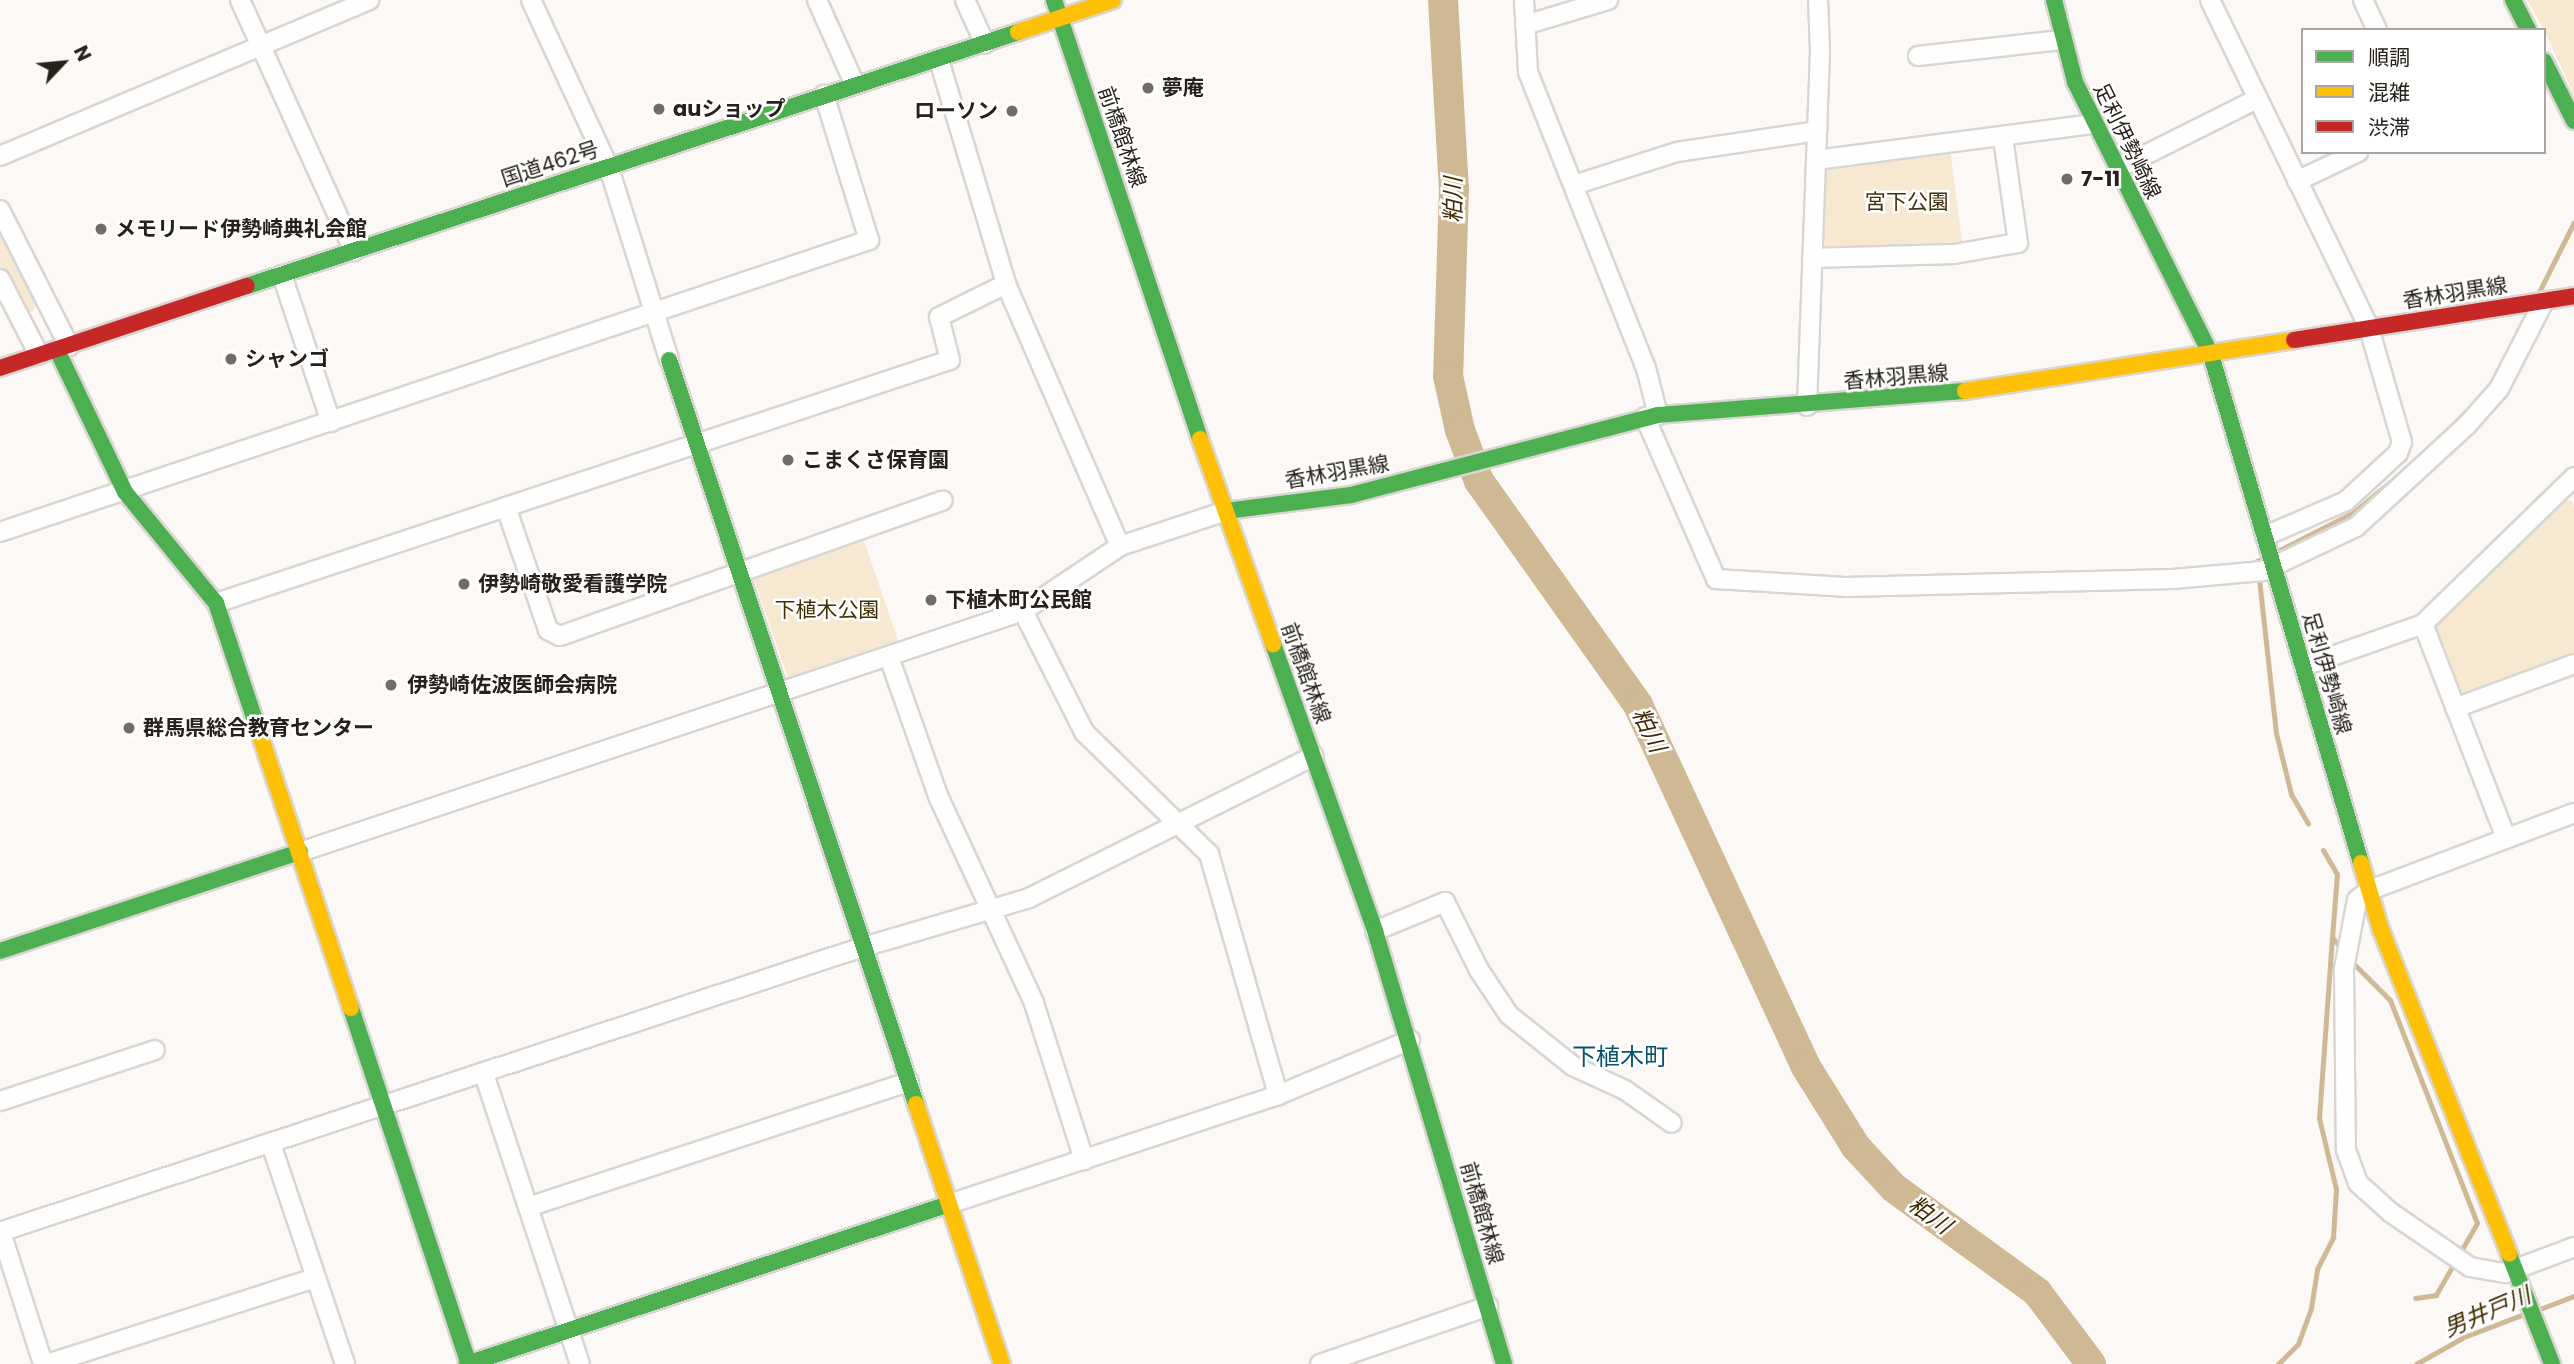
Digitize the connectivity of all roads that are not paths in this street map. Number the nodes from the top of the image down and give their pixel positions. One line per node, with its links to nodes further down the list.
1 (240, 0): 21 (street)
2 (369, 0): 21 (street)
3 (531, 0): 35 (street)
4 (817, 0): 25 (street)
5 (965, 0): 20 (street)
6 (1054, 0): 15 (main road, 前橋館林線)
7 (1113, 0): 15 (main road, 国道462号)
8 (1524, 0): 16 (street)
9 (1608, 0): 16 (street)
10 (1818, 0): 30 (street)
11 (2054, 0): 19 (main road, 足利伊勢崎線)
12 (2210, 0): 27 (street)
13 (2363, 0): 17 (street)
14 (2514, 0): 18 (main road)
15 (1060, 18): 20 (main road, 国道462号); 62 (main road, 前橋館林線)
16 (1525, 25): 38 (street)
17 (2376, 28)
18 (2527, 28)
19 (2061, 40): 22 (street); 29 (main road, 足利伊勢崎線)
20 (985, 44): 23 (main road, 国道462号)
21 (260, 45): 33 (street); 40 (street)
22 (1918, 56)
23 (939, 60): 25 (main road, 国道462号); 44 (street)
24 (2546, 65): 28 (main road)
25 (855, 85): 26 (main road, 国道462号)
26 (824, 95): 35 (main road, 国道462号); 47 (street)
27 (2257, 99): 36 (street); 37 (street)
28 (2574, 121)
29 (2094, 124): 31 (street); 36 (main road, 足利伊勢崎線)
30 (1817, 131): 34 (street); 38 (street)
31 (2004, 136): 34 (street); 41 (street)
32 (2354, 154): 37 (street)
33 (0, 156)
34 (1816, 160): 41 (street)
35 (609, 167): 40 (main road, 国道462号); 47 (street)
36 (2118, 169): 51 (main road, 足利伊勢崎線)
37 (2297, 181): 48 (street)
38 (1574, 186): 55 (street)
39 (0, 210): 49 (street)
40 (354, 251): 42 (main road, 国道462号)
41 (1812, 258): 54 (street)
42 (282, 275): 49 (main road, 国道462号); 56 (street)
43 (0, 279): 50 (street)
44 (1006, 284): 57 (street); 65 (street)
45 (2574, 296): 46 (main road, 香林羽黒線)
46 (2536, 302): 48 (main road, 香林羽黒線); 66 (street)
47 (656, 313): 52 (street); 56 (street)
48 (2368, 328): 51 (main road, 香林羽黒線); 64 (street)
49 (63, 348): 50 (main road, 国道462号); 59 (main road)
50 (38, 355): 53 (main road, 国道462号)
51 (2211, 355): 54 (main road, 香林羽黒線); 64 (main road, 足利伊勢崎線)
52 (669, 360): 57 (main road)
53 (0, 368)
54 (1807, 406): 55 (main road, 香林羽黒線)
55 (1652, 416): 62 (main road, 香林羽黒線); 66 (street)
56 (331, 422): 59 (street)
57 (697, 443): 61 (street); 67 (main road)
58 (2572, 484): 70 (street)
59 (125, 492): 63 (street); 68 (main road)
60 (943, 500): 67 (street)
61 (506, 507): 67 (street); 68 (street)
62 (1226, 510): 65 (street); 76 (main road, 前橋館林線)
63 (0, 532)
64 (2266, 540): 66 (main road, 足利伊勢崎線)
65 (1120, 546): 69 (street)
66 (2266, 568): 73 (main road, 足利伊勢崎線)
67 (740, 572): 74 (main road)
68 (216, 603): 80 (main road)
69 (1023, 611): 71 (street); 78 (street)
70 (2423, 624): 73 (street); 75 (street)
71 (889, 657): 74 (street); 82 (street)
72 (2574, 664): 75 (street)
73 (2304, 666): 81 (main road, 足利伊勢崎線)
74 (780, 693): 80 (street); 84 (main road)
75 (2455, 708): 79 (street)
76 (1314, 756): 78 (street); 83 (main road, 前橋館林線)
77 (2574, 813): 79 (street)
78 (1181, 825): 82 (street); 90 (street)
79 (2506, 838): 81 (street)
80 (300, 852): 85 (main road); 92 (main road)
81 (2368, 891): 100 (main road, 足利伊勢崎線); 100 (street)
82 (990, 911): 84 (street); 95 (street)
83 (1375, 931): 86 (main road, 前橋館林線); 93 (street)
84 (863, 947): 88 (street); 89 (main road)
85 (0, 951)
86 (1410, 1040): 90 (street); 102 (main road, 前橋館林線)
87 (155, 1050): 91 (street)
88 (484, 1074): 92 (street); 97 (street)
89 (909, 1082): 96 (main road); 97 (street)
90 (1278, 1095): 95 (street)
91 (0, 1101)
92 (385, 1107): 94 (street); 106 (main road)
93 (1672, 1123)
94 (271, 1144): 98 (street); 101 (street)
95 (1084, 1160): 96 (street)
96 (949, 1204): 103 (main road); 108 (main road)
97 (528, 1208): 103 (street)
98 (0, 1232): 104 (street)
99 (2574, 1247): 100 (street)
100 (2516, 1269): 111 (main road, 足利伊勢崎線)
101 (315, 1278): 104 (street); 105 (street)
102 (1488, 1306): 109 (street); 110 (main road, 前橋館林線)
103 (568, 1329): 106 (main road); 107 (street)
104 (46, 1364)
105 (345, 1364)
106 (468, 1364)
107 (580, 1364)
108 (1002, 1364)
109 (1320, 1364)
110 (1504, 1364)
111 (2552, 1364)

